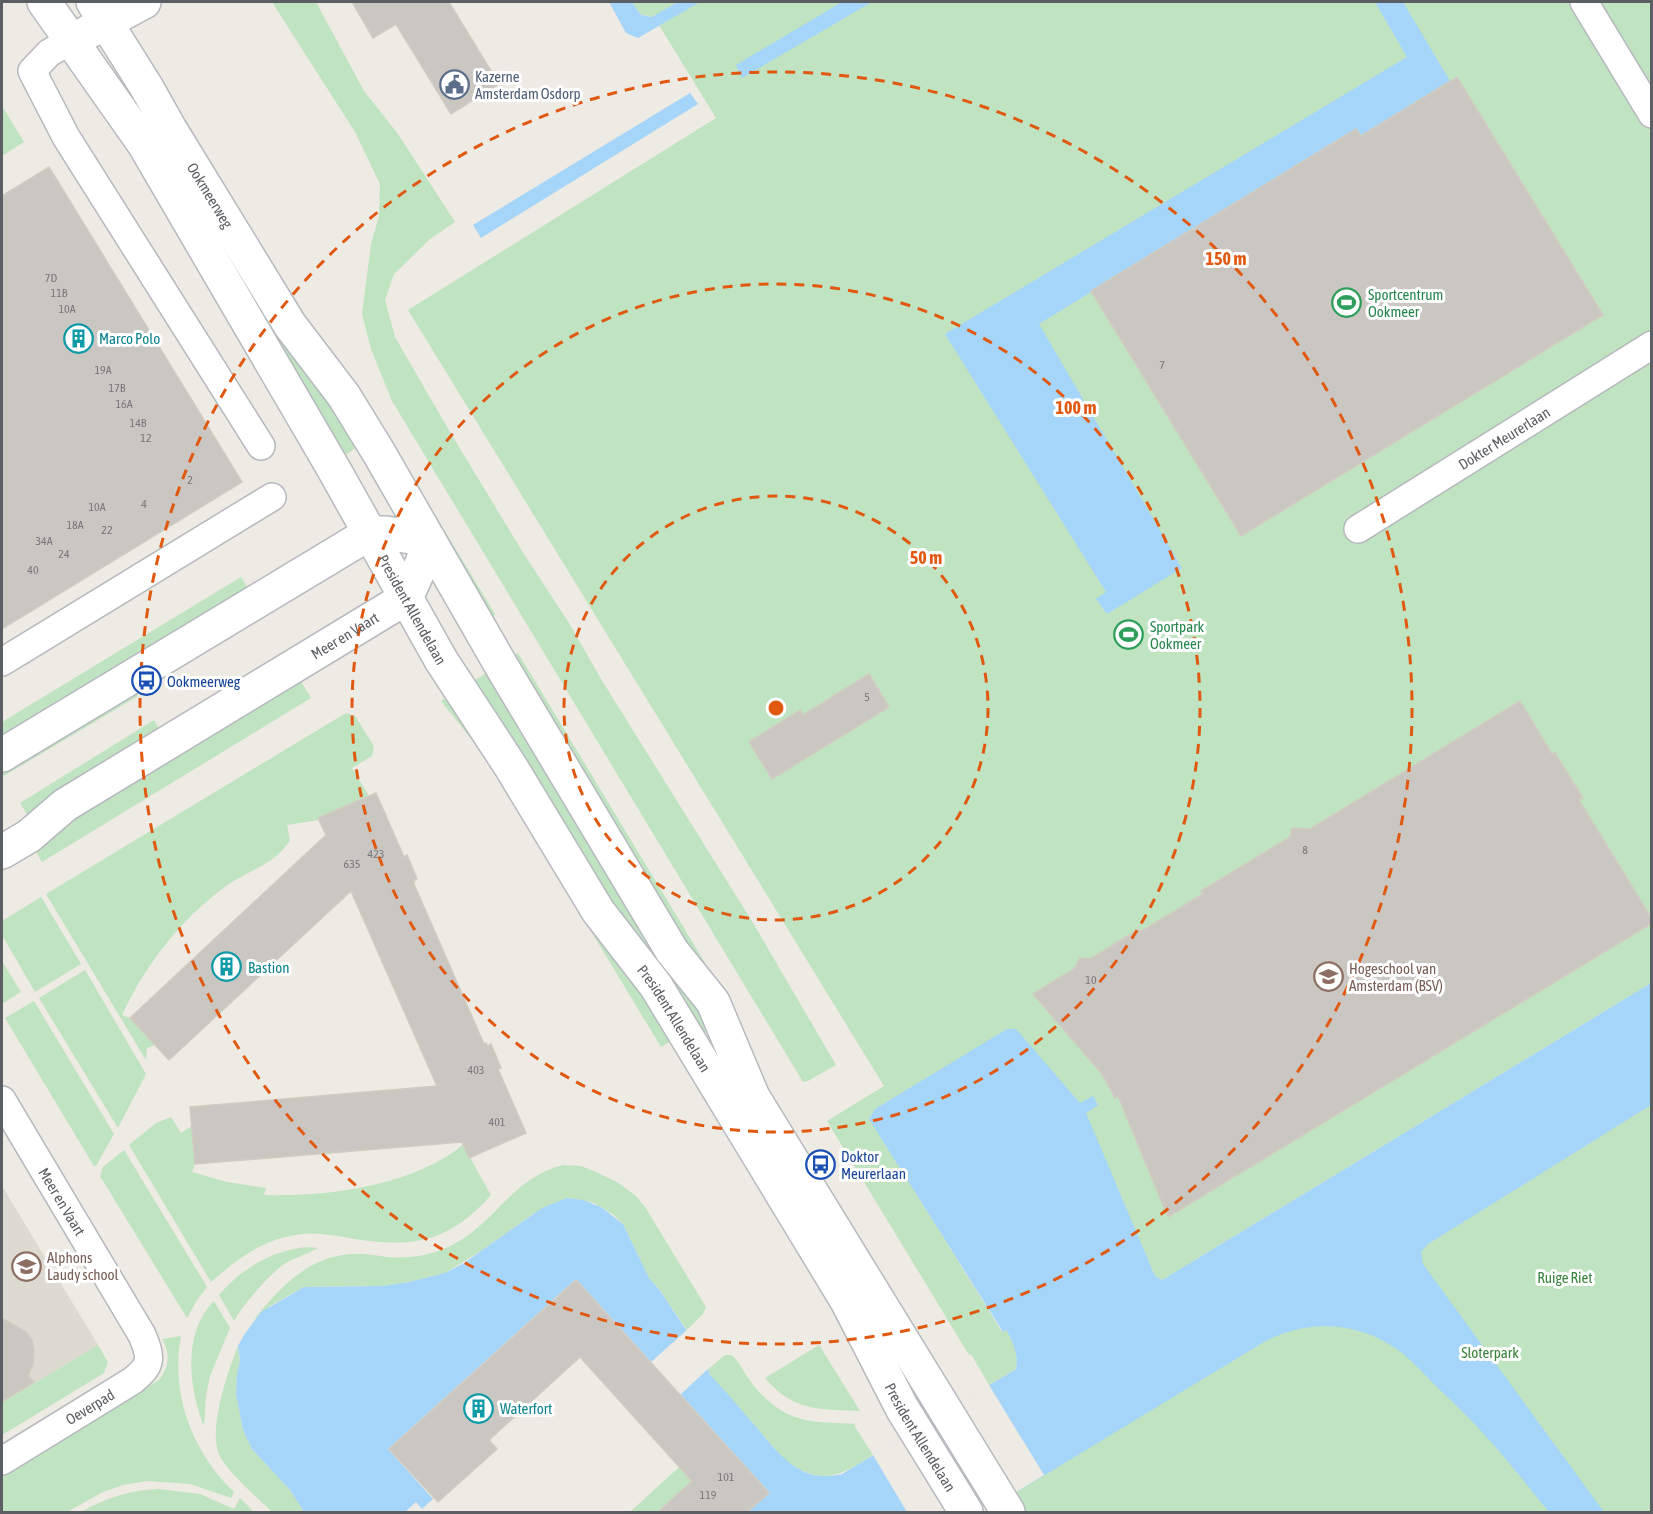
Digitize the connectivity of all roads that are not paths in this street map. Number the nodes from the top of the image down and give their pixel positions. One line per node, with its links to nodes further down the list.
1 (44, 2): 5 (main road, Ookmeerweg)
2 (144, 2): 4 (main road)
3 (1584, 2): 6 (street)
4 (100, 12): 5 (main road); 12 (main road, Ookmeerweg)
5 (70, 41): 8 (street); 11 (main road, Ookmeerweg)
6 (1652, 114)
7 (1652, 345): 10 (street, Dokter Meurerlaan)
8 (261, 446)
9 (272, 497): 14 (street)
10 (1358, 529)
11 (369, 533): 12 (main road); 13 (main road, President Allendelaan); 15 (main road)
12 (429, 540): 13 (main road); 20 (main road)
13 (406, 598): 16 (main road, Meer en Vaart); 21 (main road, President Allendelaan)
14 (2, 663)
15 (2, 755)
16 (2, 852)
17 (2, 1100): 18 (street, Meer en Vaart)
18 (142, 1335): 19 (street, Oeverpad)
19 (2, 1461)
20 (1004, 1507)
21 (966, 1512)

